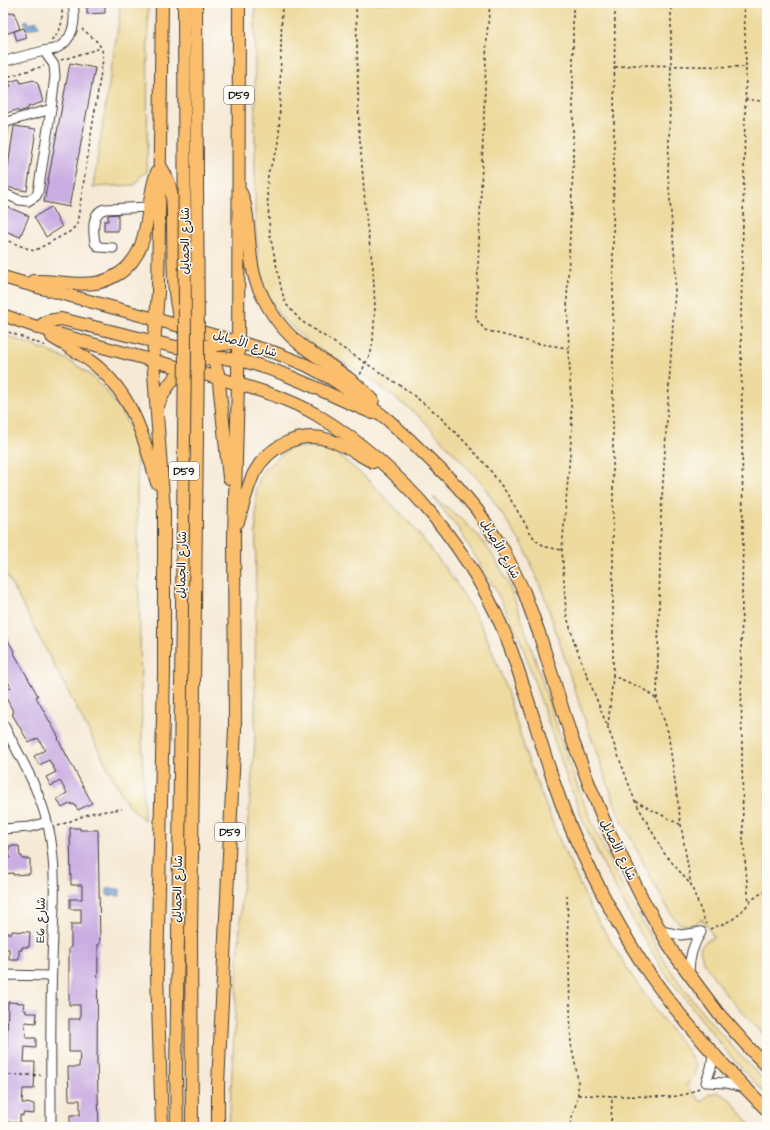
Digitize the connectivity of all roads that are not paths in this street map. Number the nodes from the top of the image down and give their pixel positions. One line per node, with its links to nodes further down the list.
1 (73, 3): 6 (street)
2 (162, 3): 11 (main road, D59)
3 (184, 3): 50 (main road, شارع الجمايل / D59, bridge)
4 (196, 3): 51 (main road, شارع الجمايل / D59, bridge)
5 (239, 3): 12 (main road, D59)
6 (44, 51): 7 (street); 8 (street); 8 (street)
7 (3, 62)
8 (54, 82): 9 (street)
9 (51, 109): 10 (street); 13 (street)
10 (3, 123)
11 (161, 166): 14 (main road); 19 (main road, D59); 21 (main road)
12 (238, 187): 23 (main road, D59); 33 (main road)
13 (3, 193)
14 (149, 207): 15 (street); 17 (main road)
15 (113, 248)
16 (3, 276): 17 (main road)
17 (20, 282): 19 (main road)
18 (3, 315): 20 (main road)
19 (156, 319): 21 (main road); 22 (main road, D59)
20 (37, 328): 22 (main road); 27 (main road); 35 (main road)
21 (183, 328): 23 (main road, شارع الأصايل); 24 (main road); 25 (main road)
22 (154, 342): 25 (main road); 27 (main road, D59)
23 (238, 342): 24 (main road); 28 (main road, D59); 33 (main road, شارع الأصايل)
24 (207, 347): 25 (main road); 26 (main road)
25 (193, 348): 26 (main road)
26 (208, 359): 28 (main road); 29 (main road); 30 (main road)
27 (153, 360): 29 (main road); 32 (main road, D59)
28 (238, 361): 31 (main road, D59); 33 (main road)
29 (184, 369): 30 (main road); 32 (main road)
30 (219, 376): 31 (main road); 36 (main road)
31 (238, 383): 34 (main road); 36 (main road, D59)
32 (157, 410): 35 (main road, D59)
33 (387, 419): 40 (main road, شارع الأصايل)
34 (396, 475): 36 (main road); 44 (main road)
35 (164, 509): 49 (main road, D59)
36 (234, 536): 52 (main road, D59)
37 (3, 724): 38 (street, E6 شارع)
38 (48, 826): 39 (street); 43 (street, E6 شارع)
39 (3, 829)
40 (661, 931): 41 (main road, شارع الأصايل); 41 (street)
41 (689, 974): 45 (main road, شارع الأصايل)
42 (3, 975): 43 (street)
43 (51, 976): 48 (street, E6 شارع)
44 (713, 1054): 46 (main road); 46 (street)
45 (767, 1066)
46 (745, 1088): 47 (main road)
47 (767, 1110)
48 (51, 1127)
49 (162, 1127)
50 (177, 1127)
51 (192, 1127)
52 (218, 1127)

